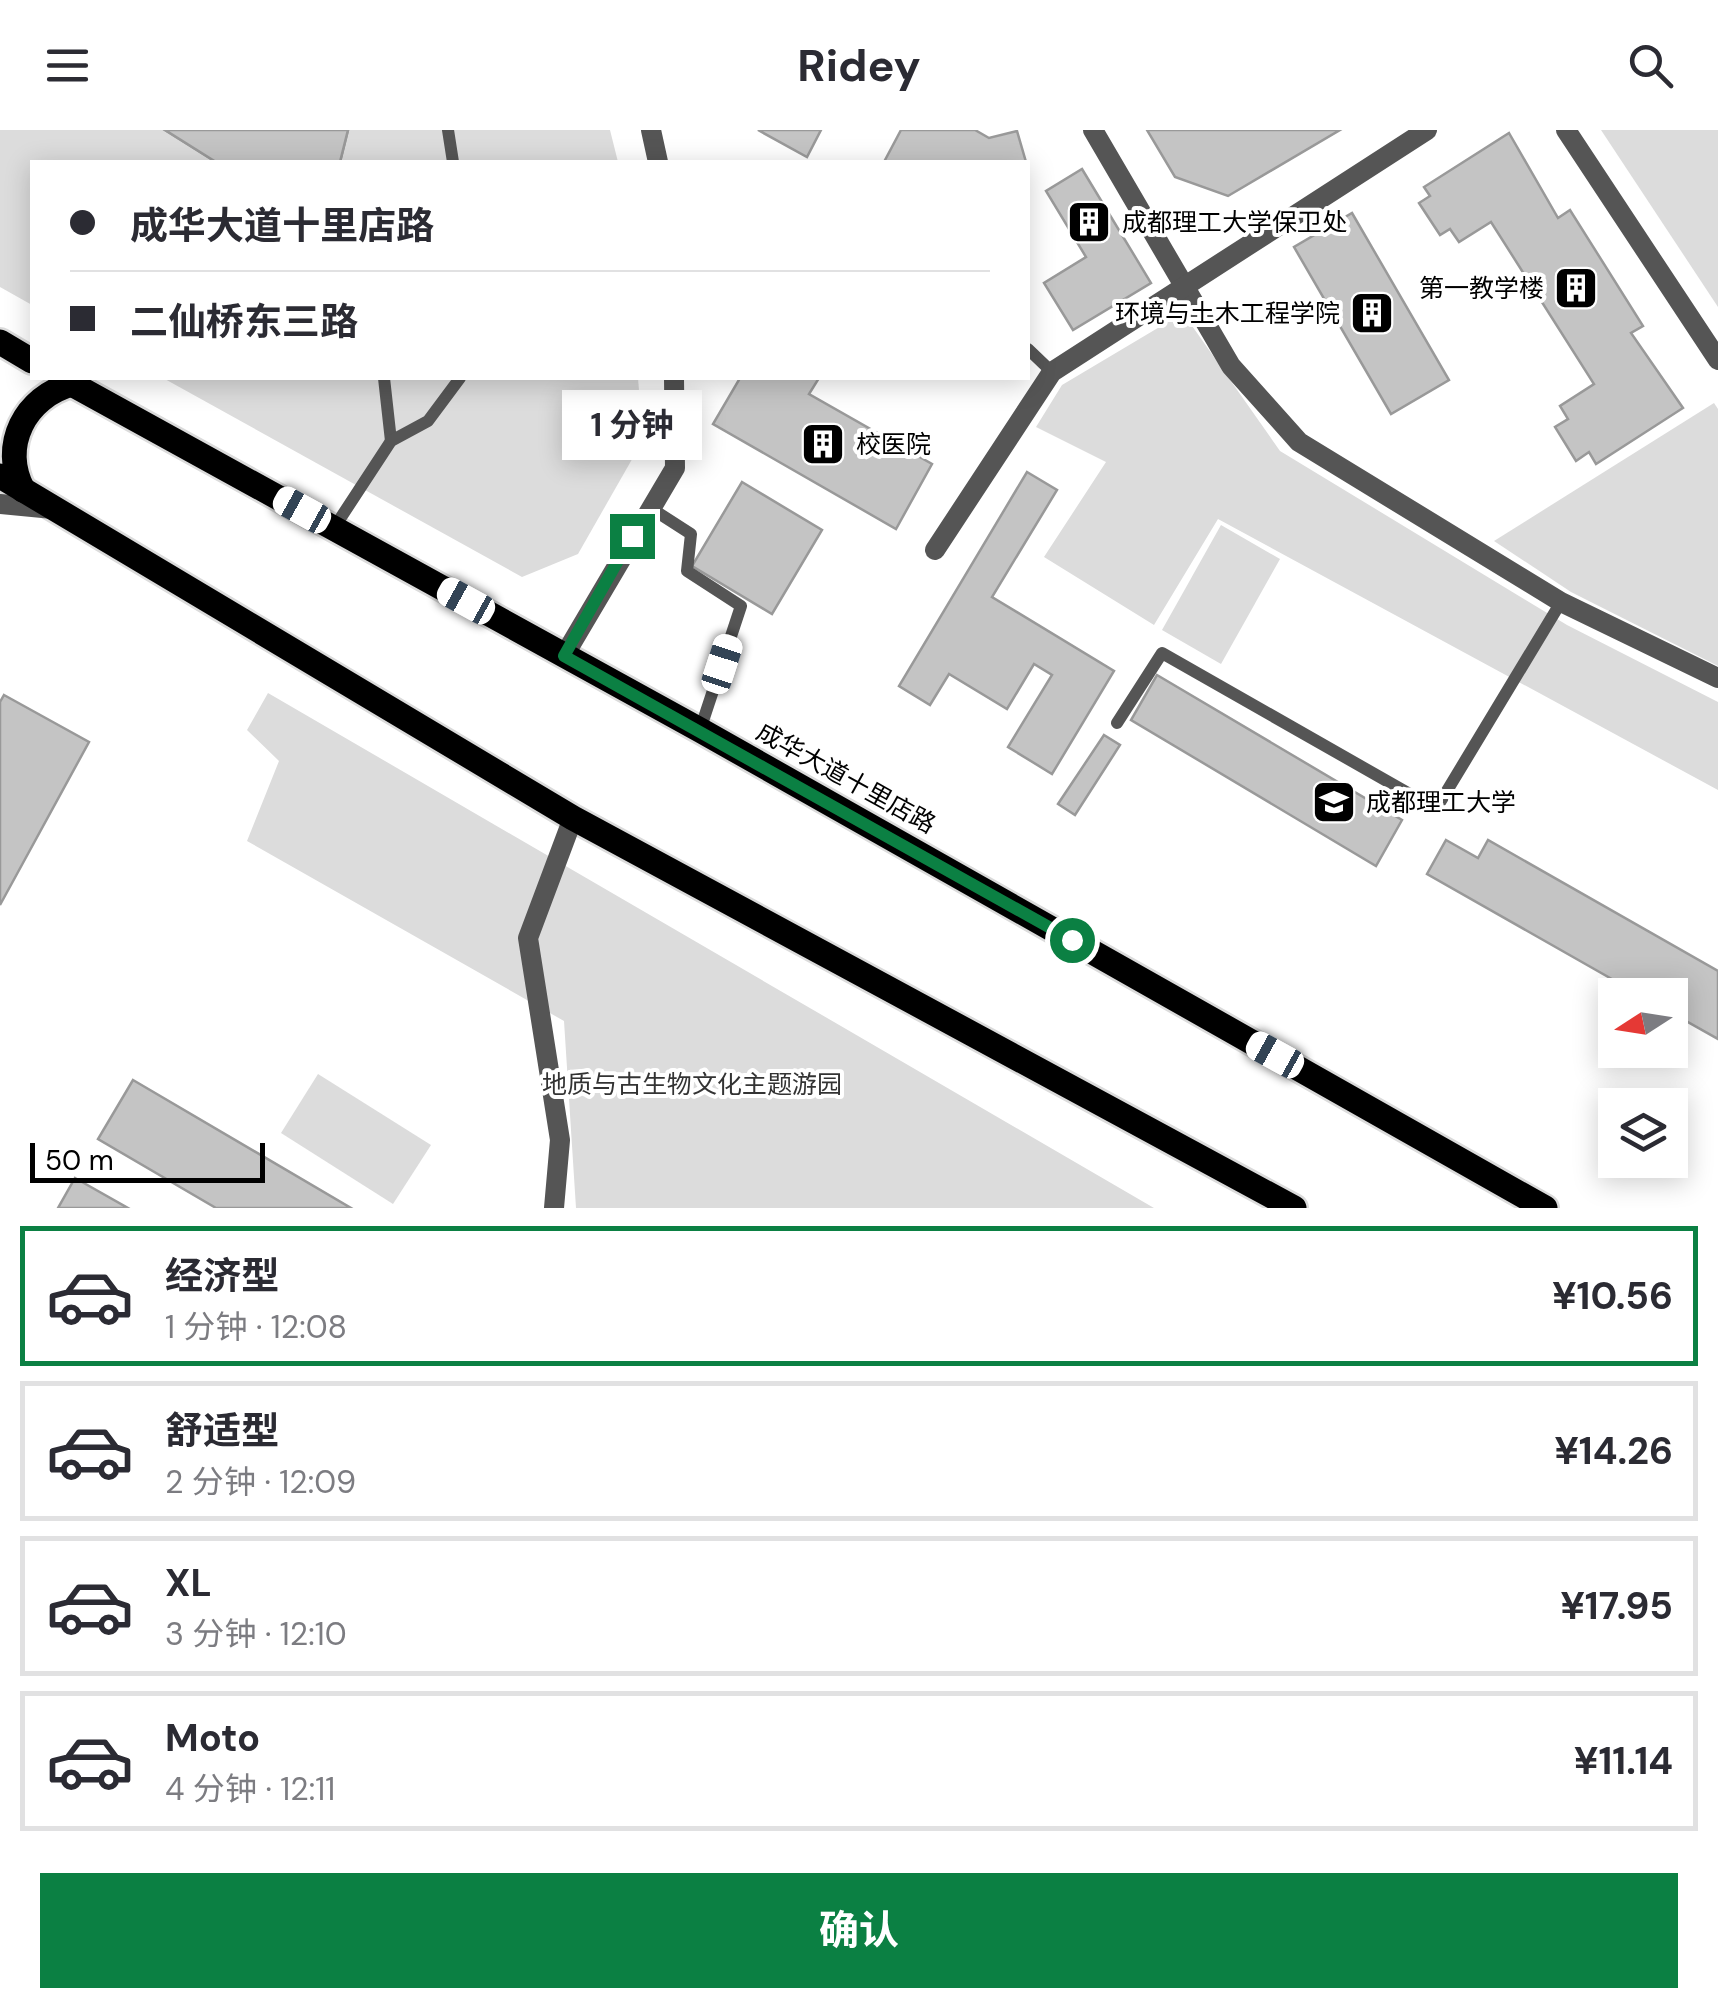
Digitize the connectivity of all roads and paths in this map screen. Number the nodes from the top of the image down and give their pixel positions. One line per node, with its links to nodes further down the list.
1 (448, 130): 6 (lane)
2 (651, 130): 7 (street)
3 (1093, 130): 8 (street)
4 (1427, 130): 8 (street)
5 (1566, 130): 10 (street)
6 (453, 160)
7 (658, 160)
8 (1183, 289): 13 (street); 26 (street)
9 (0, 342): 12 (main road)
10 (1714, 346)
11 (1030, 350): 13 (lane)
12 (30, 360)
13 (1052, 372): 25 (street)
14 (384, 380): 18 (lane)
15 (459, 380): 18 (lane)
16 (674, 380): 22 (street)
17 (67, 381): 20 (main road); 24 (main road, 成华大道十里店路)
18 (391, 441): 24 (lane)
19 (0, 476): 20 (main road)
20 (23, 490): 23 (main road)
21 (0, 504): 23 (street)
22 (648, 507): 27 (street); 30 (lane)
23 (54, 510): 31 (main road)
24 (334, 528): 27 (main road, 成华大道十里店路)
25 (934, 550)
26 (1561, 602): 28 (street); 29 (lane)
27 (564, 656): 30 (main road, 成华大道十里店路)
28 (1718, 678)
29 (1116, 724)
30 (700, 730): 34 (main road, 成华大道十里店路)
31 (573, 818): 32 (street); 33 (main road)
32 (554, 1208)
33 (1294, 1208)
34 (1546, 1208)

